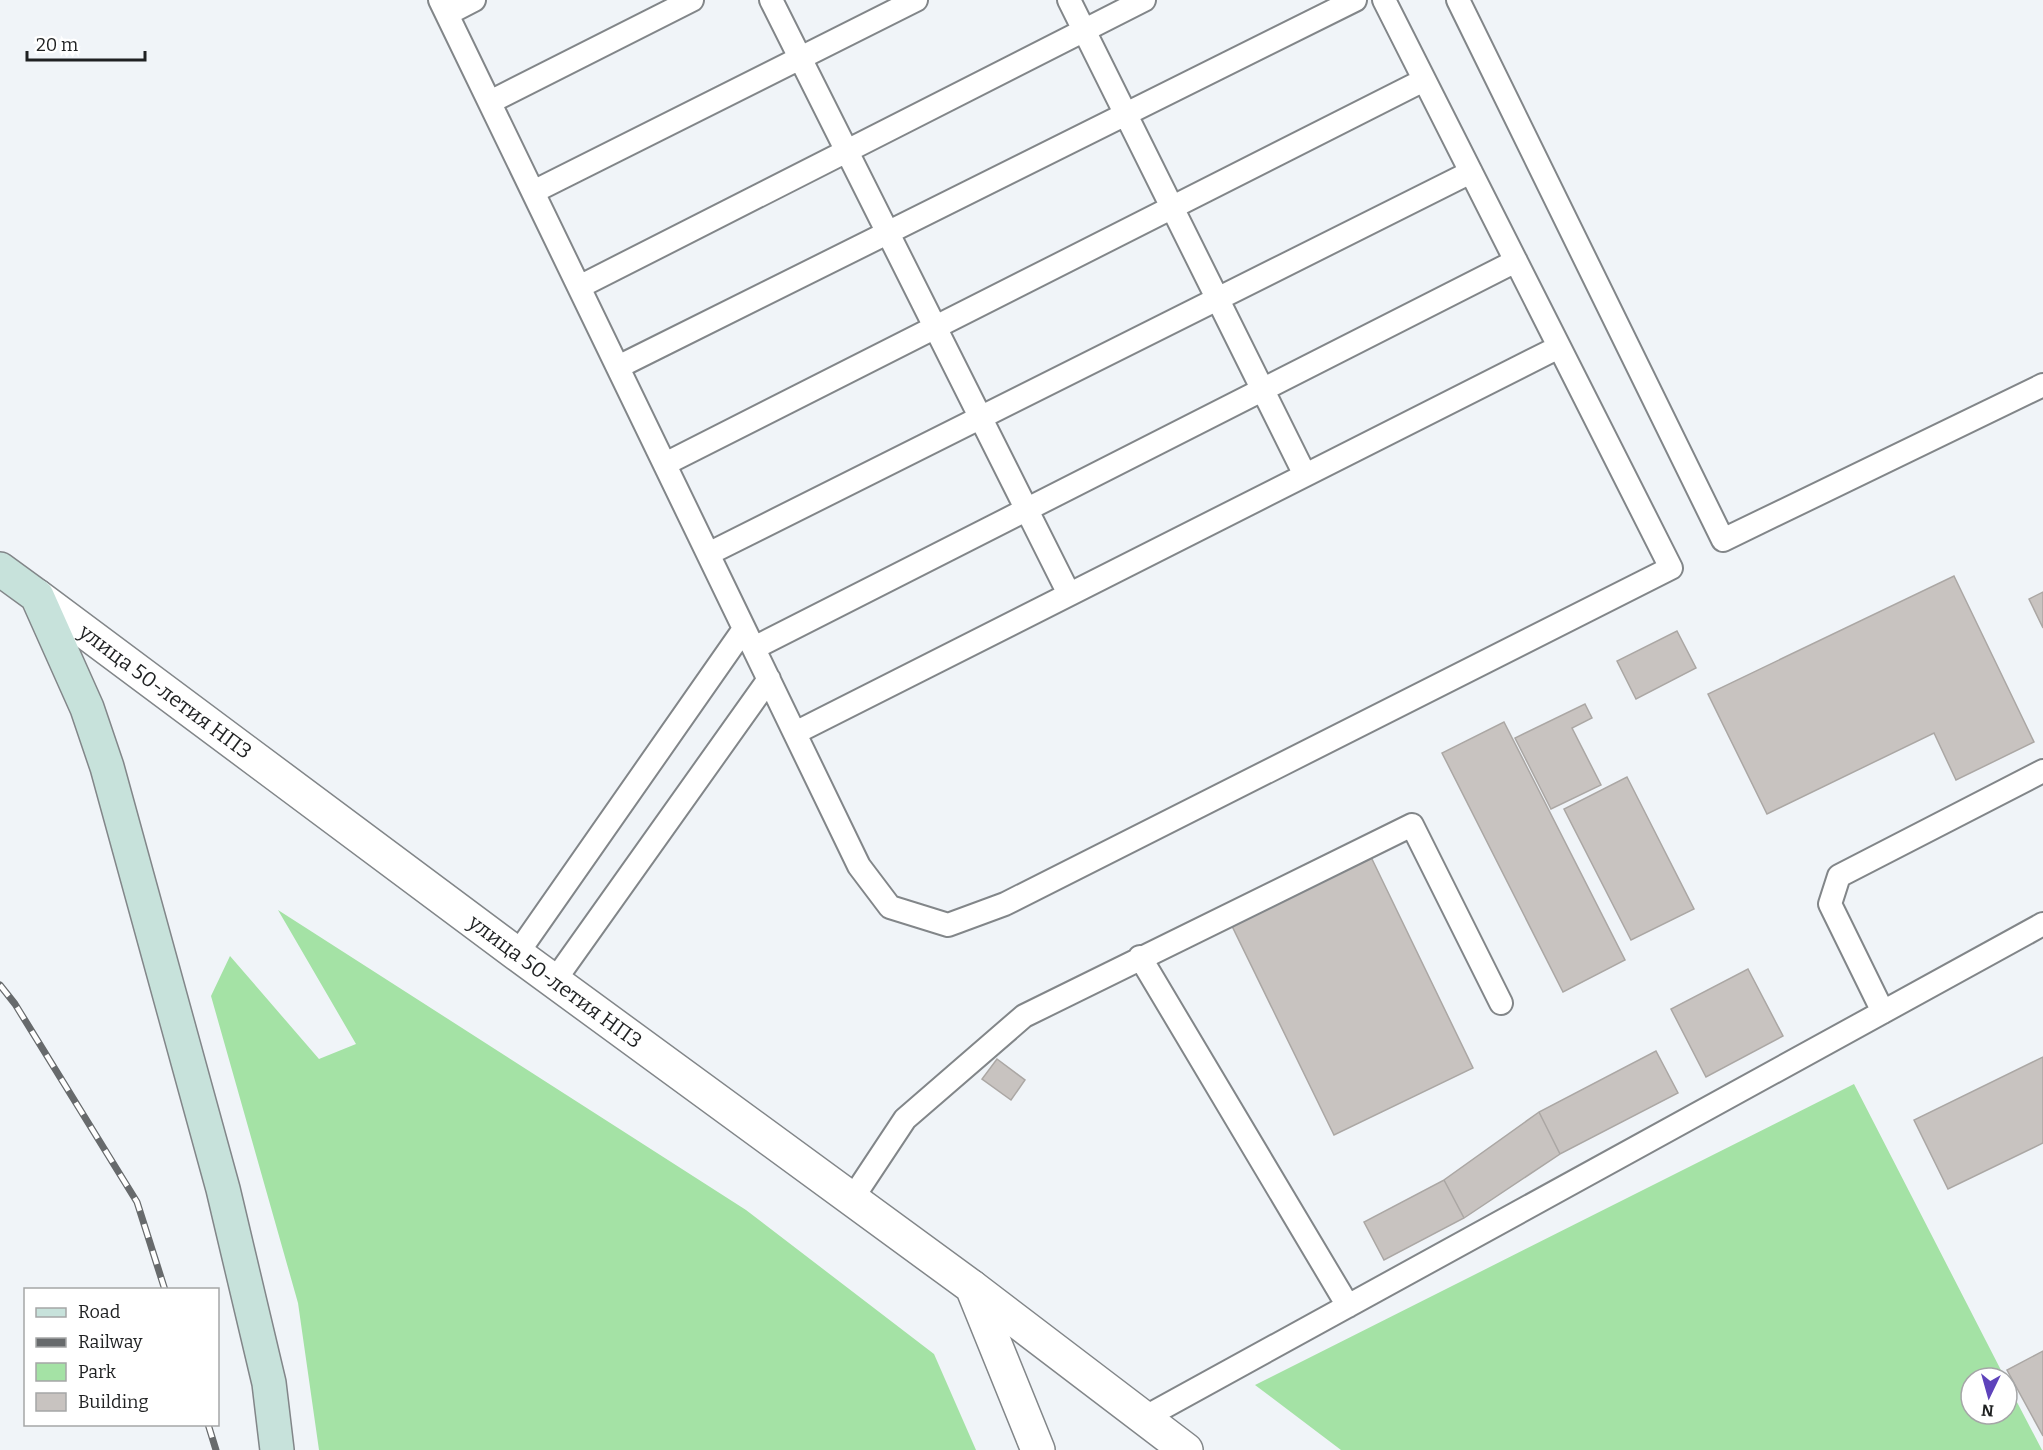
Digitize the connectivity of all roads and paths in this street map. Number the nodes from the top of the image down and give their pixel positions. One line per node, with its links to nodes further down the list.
1 (474, 0): 10 (lane)
2 (692, 0): 14 (lane)
3 (771, 0): 12 (lane)
4 (916, 0): 12 (lane)
5 (1069, 0): 11 (lane)
6 (1144, 0): 11 (lane)
7 (1355, 0): 15 (lane)
8 (1384, 0): 13 (lane)
9 (1458, 0): 27 (lane)
10 (443, 7): 14 (lane)
11 (1084, 30): 15 (lane); 16 (lane)
12 (800, 58): 16 (lane); 18 (lane)
13 (1424, 80): 17 (lane); 19 (lane)
14 (490, 102): 18 (lane)
15 (1126, 114): 19 (lane); 20 (lane)
16 (847, 151): 20 (lane); 22 (lane)
17 (1471, 172): 21 (lane); 23 (lane)
18 (533, 192): 22 (lane)
19 (1172, 207): 23 (lane); 24 (lane)
20 (888, 233): 24 (lane); 26 (lane)
21 (1516, 261): 25 (lane); 28 (lane)
22 (579, 287): 26 (lane)
23 (1218, 298): 28 (lane); 29 (lane)
24 (935, 327): 29 (lane); 30 (lane)
25 (1559, 347): 31 (lane); 39 (lane)
26 (618, 367): 30 (lane)
27 (2043, 385)
28 (1262, 389): 31 (lane); 32 (lane)
29 (980, 417): 32 (lane); 33 (lane)
30 (664, 464): 33 (lane)
31 (1305, 475): 35 (lane)
32 (1027, 509): 35 (lane); 37 (lane)
33 (708, 554): 37 (lane)
34 (0, 569): 36 (main road, улица 50-летия НПЗ)
35 (1069, 594): 39 (lane)
36 (37, 596): 42 (street, улица 50-летия НПЗ); 51 (main road)
37 (749, 638): 38 (lane); 42 (lane)
38 (769, 679): 39 (lane); 44 (lane)
39 (795, 733)
40 (2043, 771): 46 (lane)
41 (2043, 924): 46 (lane)
42 (517, 954): 44 (street, улица 50-летия НПЗ)
43 (1140, 957): 45 (lane); 47 (lane); 49 (lane)
44 (555, 981): 47 (street, улица 50-летия НПЗ)
45 (1501, 1003)
46 (1883, 1012): 49 (lane)
47 (852, 1199): 48 (street, улица 50-летия НПЗ)
48 (972, 1287): 50 (street, улица 50-летия НПЗ); 52 (street)
49 (1348, 1306): 50 (lane)
50 (1144, 1418): 53 (street, улица 50-летия НПЗ)
51 (277, 1450)
52 (1038, 1450)
53 (1186, 1450)

